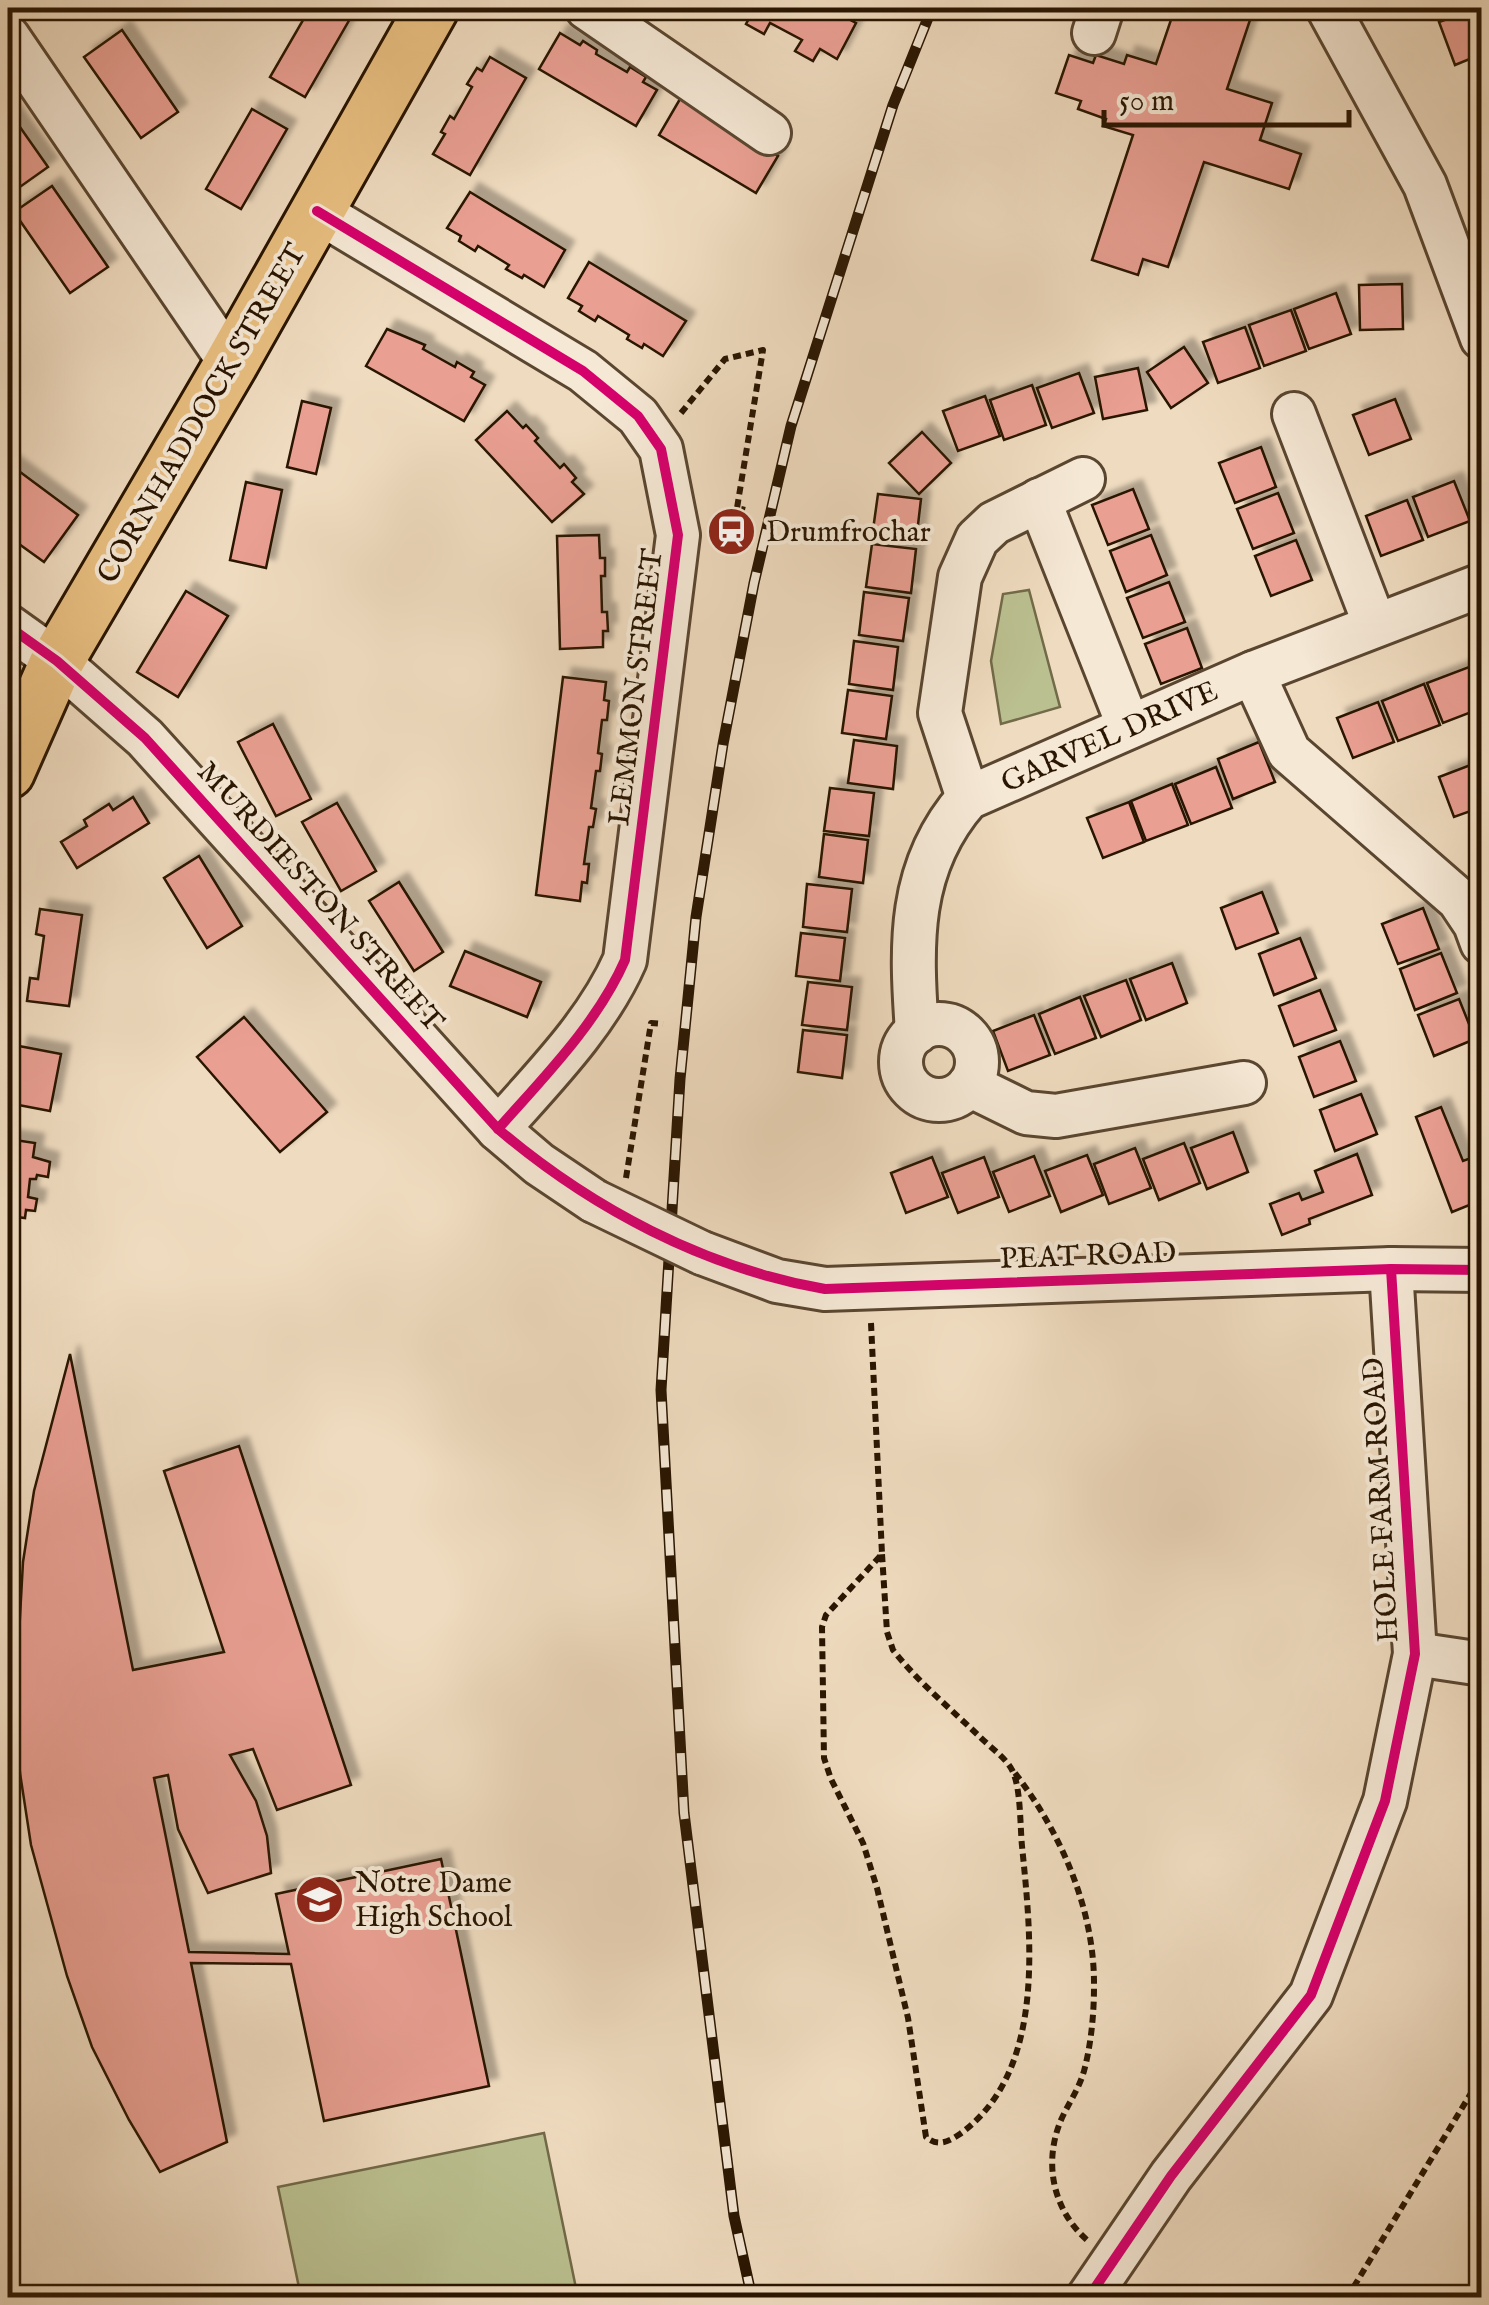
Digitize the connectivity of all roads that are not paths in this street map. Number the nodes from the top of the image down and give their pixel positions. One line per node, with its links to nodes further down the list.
1 (432, 8): 6 (main road, CORNHADDOCK STREET)
2 (588, 8): 5 (street)
3 (1328, 8): 7 (street)
4 (8, 37): 8 (street)
5 (769, 133)
6 (317, 211): 8 (main road, CORNHADDOCK STREET); 24 (street, LEMMON STREET)
7 (1482, 338)
8 (231, 364): 15 (main road, CORNHADDOCK STREET)
9 (1294, 414): 13 (street)
10 (1083, 479): 11 (street)
11 (1039, 500): 17 (street); 19 (street)
12 (1482, 585): 13 (street, GARVEL DRIVE)
13 (1375, 624): 16 (street, GARVEL DRIVE)
14 (8, 626): 15 (street, MURDIESTON STREET)
15 (57, 660): 18 (main road, CORNHADDOCK STREET); 24 (street, MURDIESTON STREET)
16 (1253, 673): 17 (street, GARVEL DRIVE); 20 (street)
17 (1129, 727): 19 (street, GARVEL DRIVE)
18 (8, 772)
19 (968, 798): 21 (street, GARVEL DRIVE)
20 (1482, 943)
21 (917, 1032): 23 (street); 23 (street)
22 (1244, 1083): 23 (street)
23 (969, 1085)
24 (498, 1129): 25 (street, MURDIESTON STREET, bridge)
25 (702, 1254): 26 (street, PEAT ROAD)
26 (1391, 1269): 27 (street, PEAT ROAD); 28 (street, HOLE FARM ROAD)
27 (1482, 1270)
28 (1414, 1654): 29 (street); 30 (street, HOLE FARM ROAD)
29 (1482, 1664)
30 (1088, 2298)

